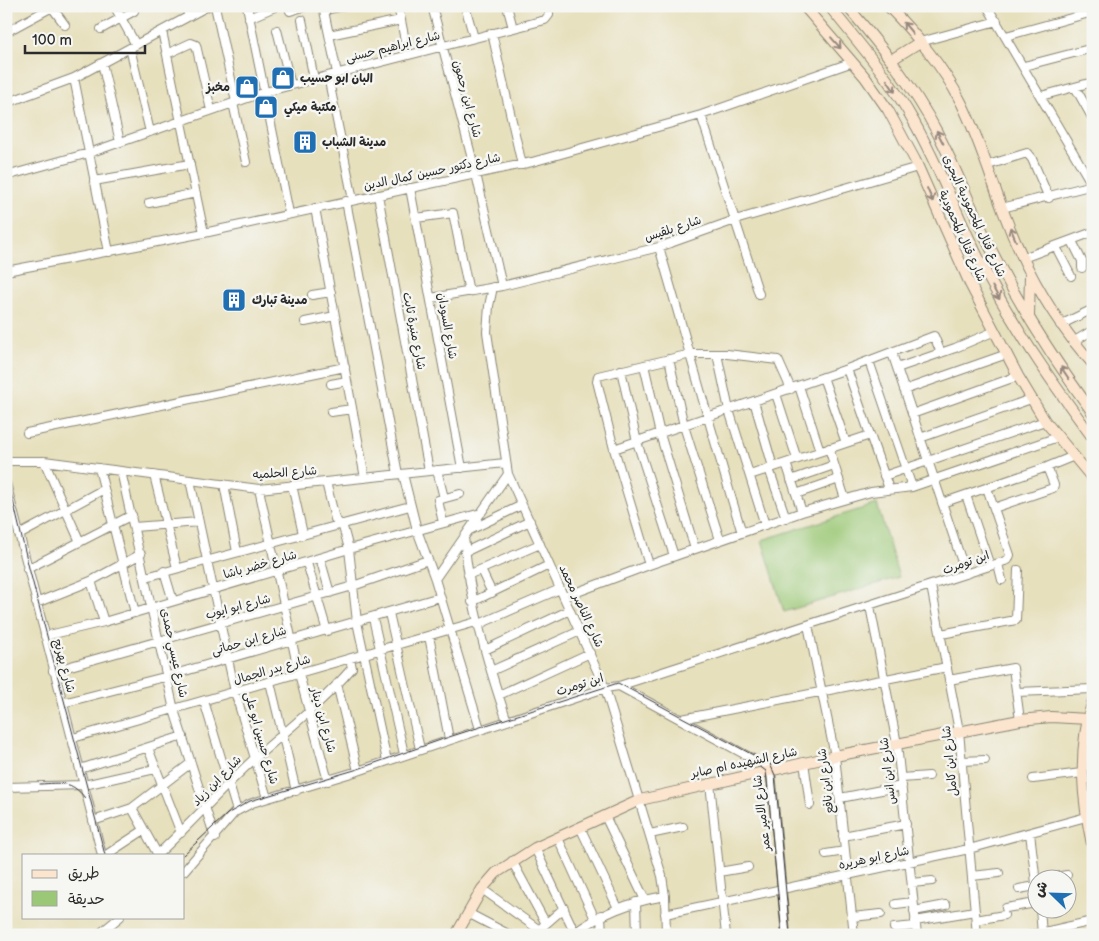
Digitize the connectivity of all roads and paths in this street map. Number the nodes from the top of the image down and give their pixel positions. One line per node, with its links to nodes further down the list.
1 (184, 6): 25 (street)
2 (208, 6): 25 (street)
3 (215, 6): 61 (street)
4 (247, 6): 27 (street)
5 (277, 6): 27 (street)
6 (306, 6): 23 (street)
7 (344, 6): 20 (street)
8 (398, 6): 29 (street)
9 (432, 6): 44 (street, شارع ابن رحمون)
10 (464, 6): 41 (street)
11 (507, 6): 32 (street)
12 (804, 6): 34 (street, شارع قنال المحمودية)
13 (815, 6): 34 (street)
14 (829, 6): 151 (street, شارع قنال المحمودية البحرى, one-way to 151)
15 (847, 6): 48 (street, شارع قنال المحمودية البحرى)
16 (888, 6): 42 (street, one-way to 16)
17 (52, 7): 31 (street); 37 (street)
18 (991, 7): 30 (street)
19 (116, 8): 26 (street)
20 (324, 8): 39 (street)
21 (549, 8): 32 (street, شارع ابراهيم حسنى)
22 (134, 11): 26 (street)
23 (290, 11)
24 (1093, 12): 40 (street)
25 (190, 16): 36 (street)
26 (121, 18): 33 (street); 43 (street)
27 (249, 18): 59 (street)
28 (302, 20): 55 (street)
29 (401, 20): 39 (street); 47 (street)
30 (997, 21): 40 (street); 42 (street)
31 (65, 26)
32 (514, 28): 38 (street, شارع ابراهيم حسنى)
33 (101, 29)
34 (824, 29): 49 (street, شارع قنال المحمودية, one-way to 49)
35 (277, 30): 57 (street)
36 (162, 31): 43 (street); 46 (street)
37 (6, 32)
38 (492, 33): 41 (street, شارع ابراهيم حسنى); 72 (street)
39 (329, 34): 52 (street)
40 (1006, 36): 51 (street)
41 (474, 38): 44 (street, شارع ابراهيم حسنى)
42 (920, 42): 48 (street); 73 (street)
43 (133, 46): 50 (street); 67 (street)
44 (441, 47): 47 (street, شارع ابراهيم حسنى); 75 (street, شارع ابن رحمون)
45 (1093, 48): 51 (street)
46 (167, 54): 63 (street); 66 (street)
47 (408, 55): 52 (street, شارع ابراهيم حسنى)
48 (891, 60): 110 (street, شارع قنال المحمودية البحرى, one-way to 48)
49 (852, 62): 64 (street, شارع دكتور حسين كمال الدين); 74 (street, شارع قنال المحمودية)
50 (102, 63): 54 (street); 68 (street)
51 (1024, 66): 60 (street)
52 (337, 73): 53 (street, شارع ابراهيم حسنى)
53 (328, 76): 55 (street, شارع ابراهيم حسنى); 83 (street)
54 (74, 78): 62 (street); 69 (street)
55 (314, 79): 57 (street, شارع ابراهيم حسنى)
56 (1093, 82): 58 (street)
57 (291, 85): 59 (street, شارع ابراهيم حسنى)
58 (1075, 87): 60 (street); 65 (street)
59 (264, 92): 61 (street, شارع ابراهيم حسنى); 87 (street)
60 (1041, 96): 78 (street)
61 (235, 102): 63 (street, شارع ابراهيم حسنى); 70 (street)
62 (6, 103)
63 (211, 110): 66 (street, شارع ابراهيم حسنى)
64 (701, 115): 72 (street, شارع دكتور حسين كمال الدين); 89 (street)
65 (1093, 119)
66 (181, 121): 67 (street, شارع ابراهيم حسنى); 71 (street)
67 (150, 132): 68 (street, شارع ابراهيم حسنى)
68 (120, 142): 69 (street, شارع ابراهيم حسنى)
69 (89, 153): 76 (street, شارع ابراهيم حسنى); 77 (street)
70 (246, 162)
71 (190, 164): 77 (street); 80 (street)
72 (522, 165): 75 (street, شارع دكتور حسين كمال الدين)
73 (988, 165): 82 (street); 86 (street)
74 (918, 167): 89 (street, شارع بلقيس); 114 (street, شارع قنال المحمودية, one-way to 114)
75 (476, 174): 79 (street, شارع دكتور حسين كمال الدين); 101 (street, شارع ابن رحمون)
76 (6, 176)
77 (94, 181): 95 (street)
78 (1093, 185): 82 (street)
79 (410, 188): 81 (street, شارع دكتور حسين كمال الدين); 88 (street, شارع السودان)
80 (196, 193): 84 (street); 91 (street)
81 (378, 195): 83 (street, شارع دكتور حسين كمال الدين); 170 (street, شارع منيرة ثابت)
82 (1049, 198): 86 (street)
83 (349, 201): 85 (street, شارع دكتور حسين كمال الدين); 171 (street)
84 (149, 203)
85 (315, 208): 87 (street, شارع دكتور حسين كمال الدين); 103 (street)
86 (1002, 208): 96 (street, one-way to 86)
87 (289, 213): 91 (street, شارع دكتور حسين كمال الدين)
88 (416, 218): 104 (street); 107 (street, شارع السودان)
89 (735, 220): 93 (street, شارع بلقيس); 105 (street)
90 (1093, 232): 92 (street)
91 (204, 233): 95 (street, شارع دكتور حسين كمال الدين)
92 (1072, 240): 94 (street); 97 (street)
93 (659, 247): 101 (street, شارع بلقيس); 118 (street)
94 (1056, 247): 96 (street); 100 (street)
95 (109, 252): 98 (street, شارع دكتور حسين كمال الدين)
96 (1023, 258): 99 (street)
97 (1082, 268)
98 (6, 271)
99 (1030, 275): 110 (street); 112 (street)
100 (1071, 276)
101 (502, 286): 102 (street, شارع بلقيس)
102 (493, 287): 104 (street, شارع بلقيس); 161 (street, شارع الناصر محمد)
103 (331, 292): 106 (street); 109 (street)
104 (469, 292): 107 (street, شارع بلقيس)
105 (760, 294)
106 (312, 295)
107 (430, 298): 166 (street, شارع السودان)
108 (1093, 309): 112 (street)
109 (335, 316): 111 (street); 125 (street)
110 (1029, 317): 141 (street, شارع قنال المحمودية البحرى, one-way to 110)
111 (305, 322)
112 (1060, 325): 115 (street)
113 (1093, 330): 115 (street)
114 (995, 331): 117 (street); 120 (street, شارع قنال المحمودية)
115 (1073, 342): 123 (street)
116 (892, 353): 117 (street); 122 (street); 126 (street)
117 (941, 353): 126 (street)
118 (691, 354): 119 (street); 121 (street); 143 (street)
119 (717, 354): 133 (street); 139 (street)
120 (1007, 354): 129 (street, شارع قنال المحمودية); 134 (street)
121 (669, 359): 124 (street); 145 (street)
122 (870, 361): 127 (street); 168 (street)
123 (1093, 364)
124 (644, 365): 128 (street); 147 (street)
125 (345, 367): 131 (street); 146 (street)
126 (897, 368): 134 (street)
127 (847, 369): 130 (street); 148 (street)
128 (621, 370): 152 (street); 154 (street)
129 (1018, 376): 136 (street, شارع قنال المحمودية); 142 (street)
130 (823, 377): 133 (street); 153 (street)
131 (347, 382): 132 (street); 138 (street)
132 (331, 384)
133 (795, 387): 135 (street); 155 (street)
134 (904, 390): 142 (street)
135 (776, 394): 137 (street); 157 (street)
136 (1031, 399): 144 (street, شارع قنال المحمودية); 150 (street)
137 (754, 402): 139 (street); 167 (street)
138 (352, 408): 140 (street); 176 (street)
139 (729, 410): 143 (street); 174 (street)
140 (331, 412)
141 (1093, 413)
142 (912, 414): 150 (street)
143 (706, 418): 145 (street); 214 (street)
144 (1045, 421): 149 (street, شارع قنال المحمودية); 160 (street)
145 (684, 426): 147 (street); 218 (street)
146 (27, 433)
147 (660, 434): 152 (street); 223 (street)
148 (870, 434): 153 (street); 175 (street)
149 (1058, 437): 156 (street, شارع قنال المحمودية); 177 (street, شارع بدر الجمال)
150 (920, 438): 160 (street)
151 (1093, 438)
152 (637, 442): 154 (street); 227 (street)
153 (846, 442): 155 (street)
154 (614, 449): 234 (street)
155 (825, 450): 157 (street); 163 (street)
156 (1074, 456): 164 (street); 178 (street, شارع قنال المحمودية)
157 (797, 459): 162 (street)
158 (6, 461): 159 (street, شارع الحلميه)
159 (44, 461): 165 (street, شارع الحلميه); 200 (street)
160 (928, 461): 168 (street); 177 (street)
161 (505, 463): 166 (street, شارع الحلميه); 172 (street, شارع الناصر محمد)
162 (786, 463): 167 (street); 180 (street)
163 (834, 465): 180 (street); 181 (street)
164 (1048, 467): 187 (street); 199 (street)
165 (99, 468): 169 (street, شارع الحلميه); 188 (street)
166 (462, 468): 170 (street, شارع الحلميه)
167 (771, 468): 174 (street); 204 (street)
168 (906, 469): 175 (street); 186 (street)
169 (121, 471): 173 (street, شارع الحلميه); 203 (street, شارع عيسي حمدى)
170 (433, 471): 171 (street, شارع الحلميه); 194 (street, شارع منيرة ثابت)
171 (400, 474): 176 (street, شارع الحلميه); 198 (street)
172 (508, 474): 197 (street, شارع الناصر محمد); 202 (street)
173 (154, 475): 179 (street, شارع الحلميه); 210 (street)
174 (750, 475): 211 (street)
175 (884, 476): 190 (street)
176 (365, 478): 182 (street, شارع الحلميه)
177 (934, 479): 186 (street, شارع بدر الجمال); 196 (street)
178 (1093, 479)
179 (190, 480): 184 (street, شارع الحلميه); 205 (street, شارع حسين ابو على)
180 (791, 480): 192 (street)
181 (839, 480): 192 (street); 195 (street)
182 (326, 482): 185 (street, شارع الحلميه); 209 (street)
183 (6, 483): 217 (street, شارع بهرنج)
184 (224, 484): 189 (street, شارع الحلميه); 224 (street)
185 (292, 486): 189 (street, شارع الحلميه); 215 (street)
186 (912, 487): 190 (street, شارع بدر الجمال)
187 (987, 488): 193 (street); 199 (street)
188 (104, 489): 200 (street); 208 (street)
189 (259, 489): 220 (street, شارع ابن دينار)
190 (889, 489): 195 (street, شارع بدر الجمال)
191 (460, 494): 194 (street)
192 (796, 494): 201 (street)
193 (966, 495): 196 (street); 235 (street)
194 (444, 498): 207 (street)
195 (845, 499): 201 (street, شارع بدر الجمال)
196 (942, 503): 242 (street)
197 (522, 505): 206 (street, شارع الناصر محمد); 216 (street)
198 (410, 506): 209 (street); 213 (street)
199 (994, 508): 235 (street, ابن تومرت)
200 (66, 511): 217 (street); 219 (street)
201 (802, 512): 204 (street, شارع بدر الجمال)
202 (481, 513): 207 (street, شارع خضر باشا); 216 (street)
203 (132, 515): 208 (street); 212 (street, شارع عيسي حمدى)
204 (786, 518): 211 (street, شارع بدر الجمال)
205 (199, 522): 210 (street); 229 (street, شارع حسين ابو على)
206 (530, 522): 221 (street, شارع الناصر محمد); 225 (street)
207 (443, 523): 213 (street, شارع خضر باشا)
208 (113, 524): 219 (street); 231 (street)
209 (338, 524): 215 (street); 222 (street)
210 (166, 525): 212 (street); 236 (street)
211 (765, 525): 214 (street, شارع بدر الجمال)
212 (134, 527): 226 (street, شارع عيسي حمدى)
213 (417, 530): 222 (street, شارع خضر باشا); 230 (street)
214 (742, 533): 218 (street, شارع بدر الجمال)
215 (303, 534): 220 (street)
216 (466, 534): 225 (street); 245 (street)
217 (19, 535): 237 (street, شارع بهرنج)
218 (720, 540): 223 (street, شارع بدر الجمال)
219 (80, 542): 237 (street)
220 (271, 543): 224 (street); 241 (street, شارع ابن دينار)
221 (540, 544): 233 (street, شارع الناصر محمد); 238 (street)
222 (349, 549): 228 (street, شارع خضر باشا); 248 (street)
223 (695, 549): 227 (street, شارع بدر الجمال)
224 (237, 552): 229 (street)
225 (465, 552): 243 (street)
226 (141, 554): 231 (street); 244 (street, شارع عيسي حمدى)
227 (674, 556): 234 (street, شارع بدر الجمال)
228 (320, 558): 232 (street, شارع خضر باشا); 251 (street)
229 (207, 560): 236 (street); 250 (street, شارع حسين ابو على)
230 (428, 560): 245 (street); 248 (street, شارع ابو ايوب)
231 (123, 563): 246 (street); 263 (street)
232 (307, 563): 241 (street, شارع خضر باشا); 254 (street)
233 (549, 565): 252 (street); 253 (street, شارع الناصر محمد)
234 (649, 565): 253 (street, شارع بدر الجمال)
235 (994, 565): 242 (street, ابن تومرت); 247 (street)
236 (176, 568): 240 (street)
237 (27, 569): 258 (street, شارع بهرنج)
238 (481, 570): 243 (street); 252 (street)
239 (1018, 570): 274 (street)
240 (164, 572): 244 (street); 256 (street)
241 (277, 572): 250 (street, شارع خضر باشا); 259 (street, شارع ابن دينار)
242 (966, 574): 249 (street, ابن تومرت)
243 (468, 575): 257 (street)
244 (146, 577): 261 (street, شارع عيسي حمدى)
245 (435, 579): 255 (street)
246 (90, 580): 258 (street); 266 (street)
247 (1002, 580)
248 (353, 586): 251 (street, شارع ابو ايوب); 267 (street)
249 (931, 586): 260 (street, ابن تومرت); 274 (street, شارع ابن كامل)
250 (214, 590): 256 (street, شارع خضر باشا); 268 (street, شارع حسين ابو على)
251 (330, 593): 254 (street, شارع ابو ايوب)
252 (492, 593): 257 (street)
253 (562, 593): 262 (street, شارع الناصر محمد); 269 (street, شارع بدر الجمال)
254 (317, 597): 259 (street, شارع ابو ايوب); 272 (street)
255 (440, 597): 264 (street, شارع ابن حماتى); 271 (street)
256 (173, 601): 261 (street, شارع خضر باشا)
257 (472, 602): 269 (street)
258 (36, 603): 275 (street, شارع بهرنج)
259 (284, 606): 268 (street, شارع ابو ايوب); 278 (street, شارع ابن دينار)
260 (870, 606): 270 (street, ابن تومرت); 291 (street, شارع ابن انس)
261 (153, 607): 263 (street, شارع خضر باشا); 277 (street, شارع عيسي حمدى)
262 (570, 610): 273 (street, شارع الناصر محمد); 281 (street)
263 (135, 613): 266 (street, شارع خضر باشا)
264 (388, 613): 265 (street, شارع ابن حماتى); 279 (street)
265 (373, 618): 267 (street, شارع ابن حماتى); 280 (street)
266 (104, 622): 275 (street, شارع خضر باشا)
267 (358, 622): 272 (street, شارع ابن حماتى); 283 (street)
268 (222, 623): 277 (street, شارع ابو ايوب); 284 (street, شارع حسين ابو على)
269 (477, 624): 271 (street, شارع بدر الجمال); 281 (street)
270 (808, 626): 295 (street, ابن تومرت); 300 (street, شارع ابن نافع)
271 (450, 630): 276 (street, شارع بدر الجمال); 311 (street)
272 (327, 631): 278 (street, شارع ابن حماتى)
273 (580, 631): 282 (street, شارع الناصر محمد); 288 (street)
274 (941, 634): 286 (street, شارع ابن كامل)
275 (45, 636): 287 (street, شارع بهرنج)
276 (429, 636): 279 (street, شارع بدر الجمال); 316 (street)
277 (160, 640): 287 (street, شارع ابو ايوب); 290 (street, شارع عيسي حمدى)
278 (292, 640): 284 (street, شارع ابن حماتى); 289 (street, شارع ابن دينار)
279 (398, 646): 280 (street, شارع بدر الجمال); 319 (street)
280 (381, 650): 283 (street, شارع بدر الجمال); 320 (street)
281 (485, 650): 288 (street)
282 (590, 653): 296 (street, شارع الناصر محمد); 301 (street)
283 (364, 655): 285 (street, شارع بدر الجمال); 323 (street)
284 (228, 658): 290 (street, شارع ابن حماتى); 298 (street, شارع حسين ابو على)
285 (350, 659): 289 (street, شارع بدر الجمال); 294 (street, شارع ابن زياد)
286 (947, 667): 291 (street); 292 (street, شارع ابن كامل)
287 (53, 671): 304 (street, شارع بهرنج)
288 (492, 671): 301 (street)
289 (299, 674): 293 (street, شارع بدر الجمال); 306 (street, شارع ابن دينار)
290 (168, 676): 304 (street, شارع ابن حماتى); 305 (street, شارع عيسي حمدى)
291 (884, 680): 300 (street); 317 (street, شارع ابن انس)
292 (950, 680): 299 (street); 312 (street, شارع ابن كامل)
293 (270, 682): 298 (street, شارع بدر الجمال); 313 (street)
294 (337, 684): 306 (street, شارع ابن زياد); 331 (street)
295 (620, 686): 296 (street, ابن تومرت); 307 (street, شارع الامير عمر)
296 (605, 688): 310 (street, ابن تومرت); 345 (street, شارع الناصر محمد)
297 (1093, 690): 299 (street)
298 (235, 692): 303 (street, شارع بدر الجمال); 322 (street, شارع حسين ابو على)
299 (1017, 692): 309 (street)
300 (823, 693): 307 (street); 321 (street, شارع ابن نافع)
301 (499, 694): 310 (street)
302 (1093, 700): 308 (street)
303 (204, 701): 305 (street, شارع بدر الجمال); 337 (street)
304 (63, 703): 315 (street, شارع بهرنج)
305 (174, 710): 314 (street, شارع عيسي حمدى); 315 (street, شارع بدر الجمال)
306 (309, 713): 313 (street, شارع ابن زياد); 335 (street, شارع ابن دينار)
307 (682, 719): 330 (street, شارع الامير عمر)
308 (1088, 719): 309 (street, شارع الشهيده ام صابر); 332 (street)
309 (1020, 720): 312 (street, شارع الشهيده ام صابر)
310 (507, 721): 311 (street, ابن تومرت)
311 (480, 729): 316 (street, ابن تومرت)
312 (959, 732): 317 (street, شارع الشهيده ام صابر); 325 (street, شارع ابن كامل)
313 (283, 735): 322 (street, شارع ابن زياد); 342 (street)
314 (183, 736): 318 (street); 327 (street, شارع عيسي حمدى)
315 (73, 738): 329 (street, شارع بهرنج)
316 (449, 739): 319 (street, ابن تومرت)
317 (897, 744): 321 (street, شارع الشهيده ام صابر); 336 (street, شارع ابن انس)
318 (148, 748): 328 (street); 329 (street)
319 (420, 749): 320 (street, ابن تومرت)
320 (404, 754): 323 (street, ابن تومرت)
321 (835, 756): 326 (street, شارع الشهيده ام صابر); 344 (street, شارع ابن نافع)
322 (255, 758): 337 (street, شارع ابن زياد); 343 (street, شارع حسين ابو على)
323 (387, 760): 331 (street, ابن تومرت)
324 (985, 760): 325 (street)
325 (962, 761): 364 (street, شارع ابن كامل)
326 (804, 762): 330 (street, شارع الشهيده ام صابر); 346 (street)
327 (191, 763): 340 (street); 348 (street, شارع عيسي حمدى)
328 (156, 769): 339 (street); 340 (street)
329 (80, 770): 339 (street, شارع بهرنج)
330 (770, 770): 338 (street, شارع الشهيده ام صابر); 386 (street, شارع الامير عمر)
331 (358, 771): 335 (street, ابن تومرت)
332 (1082, 773): 334 (street); 351 (street)
333 (929, 776): 336 (street)
334 (1033, 779)
335 (328, 781): 342 (street, ابن تومرت)
336 (901, 782): 344 (street); 353 (street, شارع ابن انس)
337 (229, 783): 348 (street, شارع ابن زياد); 349 (street)
338 (710, 783): 345 (street, شارع الشهيده ام صابر); 377 (street)
339 (84, 785): 341 (street); 352 (street, شارع بهرنج)
340 (161, 785): 347 (street); 357 (street)
341 (6, 788)
342 (296, 791): 343 (street, ابن تومرت)
343 (266, 798): 349 (street, ابن تومرت)
344 (840, 798): 360 (street, شارع ابن نافع)
345 (640, 800): 350 (street, شارع الشهيده ام صابر); 359 (street, شارع الناصر محمد)
346 (810, 806)
347 (132, 808): 352 (street); 356 (street)
348 (206, 809): 357 (street, شارع ابن زياد); 361 (street, شارع عيسي حمدى)
349 (237, 811): 361 (street, ابن تومرت)
350 (605, 816): 354 (street, شارع الشهيده ام صابر); 388 (street)
351 (1086, 817): 358 (street, شارع ابو هريره); 365 (street)
352 (93, 821): 367 (street, شارع بهرنج)
353 (906, 824): 360 (street); 373 (street, شارع ابن انس)
354 (580, 827): 362 (street, شارع الشهيده ام صابر); 396 (street)
355 (683, 828): 359 (street)
356 (144, 830): 368 (street); 369 (street)
357 (181, 833): 370 (street, شارع ابن زياد)
358 (1030, 833): 364 (street, شارع ابو هريره); 375 (street)
359 (650, 834): 387 (street, شارع الناصر محمد)
360 (844, 836): 366 (street, شارع ابن نافع)
361 (215, 838): 376 (street, ابن تومرت)
362 (558, 838): 363 (street, شارع الشهيده ام صابر); 402 (street)
363 (536, 848): 372 (street, شارع الشهيده ام صابر); 395 (street)
364 (970, 849): 373 (street, شارع ابو هريره); 380 (street, شارع ابن كامل)
365 (1093, 849)
366 (845, 851): 371 (street); 379 (street, شارع ابن نافع)
367 (102, 854)
368 (108, 854)
369 (157, 854)
370 (159, 854)
371 (826, 854)
372 (512, 861): 385 (street, شارع الشهيده ام صابر); 407 (street)
373 (909, 862): 379 (street, شارع ابو هريره); 382 (street, شارع ابن انس)
374 (748, 867): 377 (street)
375 (1034, 868)
376 (185, 870)
377 (719, 872): 390 (street)
378 (999, 873): 380 (street)
379 (848, 875): 386 (street, شارع ابو هريره); 403 (street, شارع ابن نافع)
380 (972, 876): 398 (street, شارع ابن كامل)
381 (932, 880): 382 (street)
382 (912, 883): 391 (street, شارع ابن انس)
383 (1026, 886): 384 (street)
384 (1019, 888)
385 (482, 889): 399 (street, شارع الشهيده ام صابر); 411 (street)
386 (782, 889): 390 (street, شارع ابو هريره); 421 (street, شارع الامير عمر)
387 (665, 896): 388 (street); 400 (street, شارع الناصر محمد)
388 (645, 900): 389 (street)
389 (636, 902): 396 (street); 418 (street)
390 (722, 902): 400 (street, شارع ابو هريره); 420 (street)
391 (914, 902): 392 (street); 397 (street, شارع ابن انس)
392 (896, 904)
393 (946, 905): 397 (street)
394 (1026, 906): 406 (street)
395 (564, 908): 407 (street); 412 (street)
396 (618, 908): 402 (street)
397 (914, 911): 409 (street, شارع ابن انس)
398 (975, 911): 406 (street, شارع ابن كامل); 409 (street)
399 (468, 913): 415 (street, شارع الشهيده ام صابر); 416 (street)
400 (665, 914): 419 (street, شارع الناصر محمد)
401 (881, 914): 403 (street)
402 (598, 917): 412 (street); 417 (street)
403 (852, 917): 422 (street, شارع ابن نافع)
404 (119, 918): 414 (street)
405 (1041, 918): 413 (street)
406 (976, 920): 424 (street, شارع ابن كامل)
407 (545, 922): 411 (street)
408 (1093, 922): 413 (street)
409 (916, 924): 410 (street); 423 (street, شارع ابن انس)
410 (894, 928)
411 (535, 932)
412 (574, 934)
413 (1042, 934): 425 (street)
414 (98, 935)
415 (456, 935)
416 (510, 935)
417 (602, 935)
418 (637, 935)
419 (666, 935)
420 (726, 935)
421 (786, 935)
422 (854, 935)
423 (917, 935)
424 (977, 935)
425 (1031, 935)

